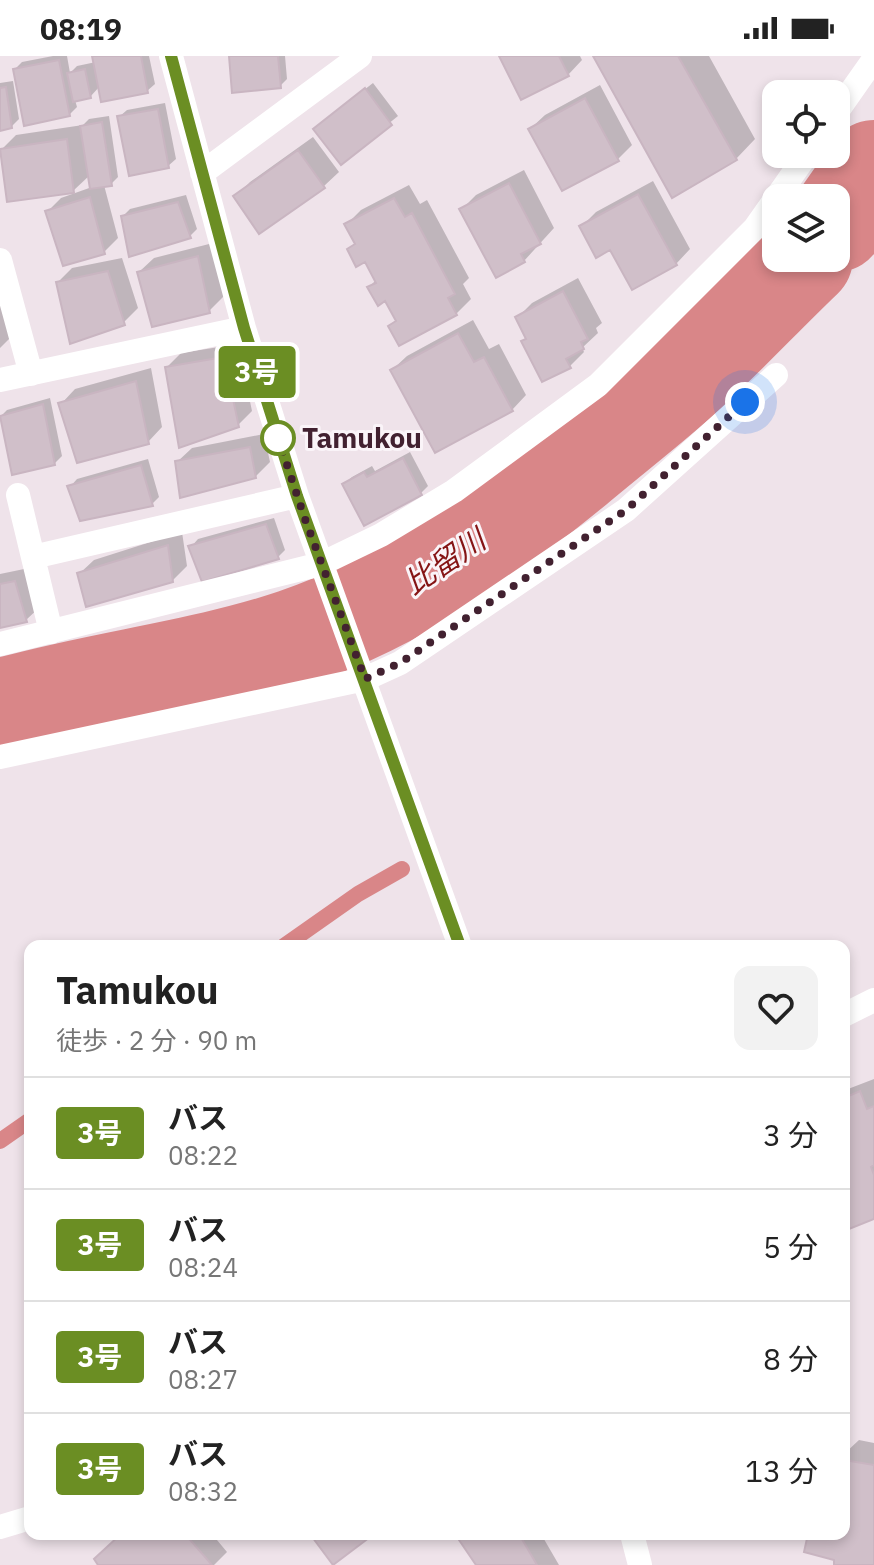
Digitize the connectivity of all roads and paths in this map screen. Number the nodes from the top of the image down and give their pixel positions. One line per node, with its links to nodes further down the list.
1 (171, 56): 6 (street)
2 (360, 56): 6 (street)
3 (874, 59): 4 (street)
4 (850, 93)
5 (797, 168): 15 (street)
6 (202, 173): 8 (street)
7 (0, 260): 9 (street)
8 (244, 328): 9 (street); 13 (street)
9 (31, 374): 11 (street)
10 (776, 375): 18 (street)
11 (0, 380)
12 (18, 495): 14 (street)
13 (297, 496): 14 (street); 15 (street)
14 (33, 557): 16 (street)
15 (324, 573): 16 (street); 18 (street)
16 (51, 632): 17 (street)
17 (0, 644)
18 (361, 670): 19 (street); 20 (street)
19 (0, 757)
20 (458, 940)
21 (874, 1000): 22 (street)
22 (850, 1012)
23 (24, 1520): 24 (street)
24 (0, 1527)
25 (634, 1540): 26 (street)
26 (640, 1565)

